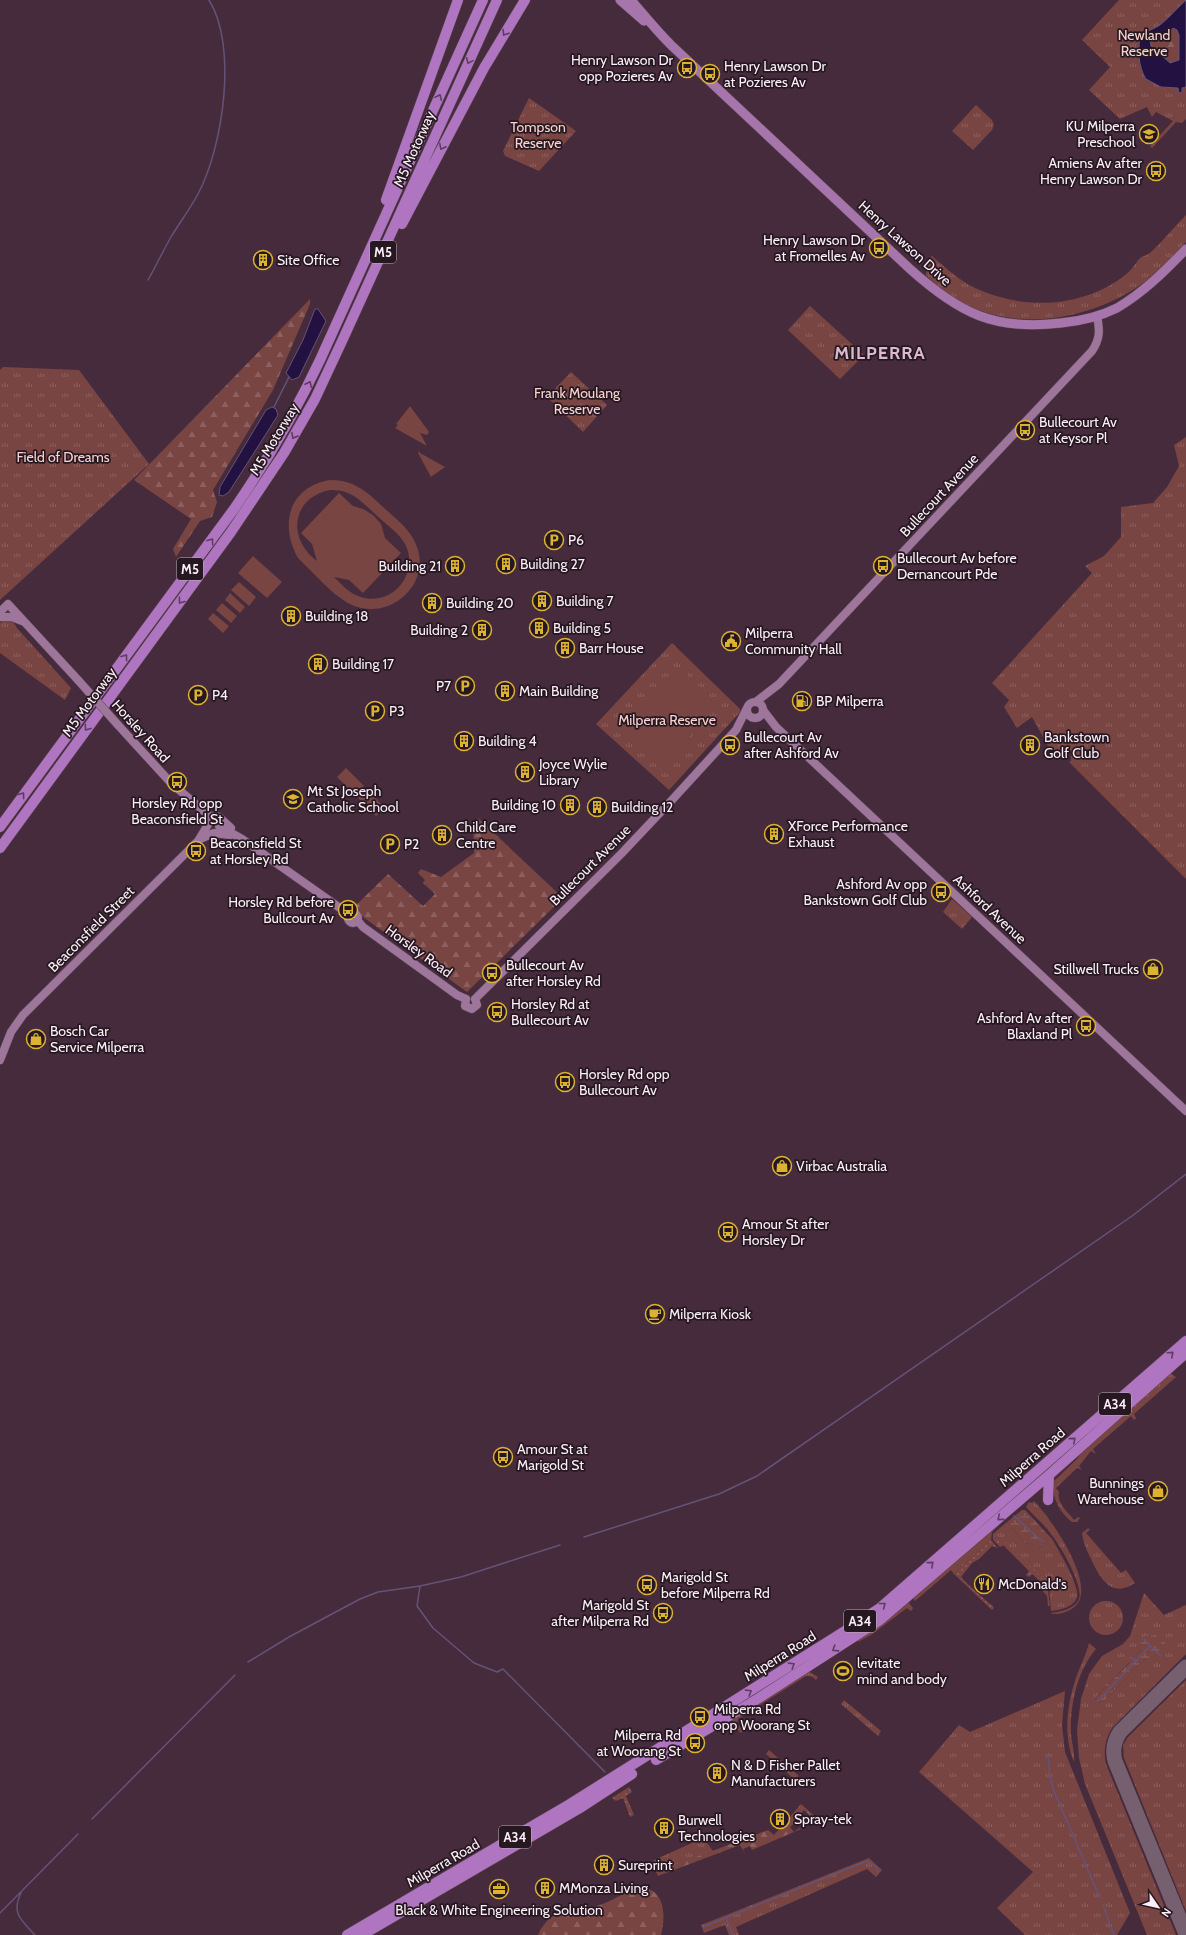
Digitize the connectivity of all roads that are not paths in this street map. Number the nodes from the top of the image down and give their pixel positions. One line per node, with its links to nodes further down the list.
1 (458, 0): 9 (highway)
2 (483, 0): 9 (highway, M5 Motorway / M5, one-way to 2)
3 (497, 0): 11 (highway, M5 Motorway / M5, one-way to 11)
4 (525, 0): 11 (highway, one-way to 11)
5 (620, 0): 7 (main road, Henry Lawson Drive)
6 (631, 0): 7 (main road, Henry Lawson Drive)
7 (649, 23): 10 (main road, Henry Lawson Drive)
8 (1186, 249): 10 (main road, Henry Lawson Drive)
9 (351, 294): 23 (highway, M5 Motorway / M5, one-way to 9)
10 (1097, 316): 15 (main road, Bullecourt Avenue)
11 (344, 339): 27 (highway, M5 Motorway / M5, one-way to 27)
12 (0, 612): 14 (main road, Horsley Road)
13 (0, 617): 14 (main road)
14 (25, 622): 22 (main road, Horsley Road, bridge)
15 (779, 684): 16 (main road, Bullecourt Avenue); 18 (main road, Bullecourt Avenue)
16 (757, 701): 17 (main road); 18 (main road)
17 (746, 708): 19 (main road); 21 (main road, Bullecourt Avenue)
18 (763, 709): 19 (main road); 20 (main road, Ashford Avenue)
19 (756, 718): 20 (main road, Ashford Avenue); 21 (main road, Bullecourt Avenue)
20 (776, 727): 30 (main road, Ashford Avenue)
21 (736, 730): 28 (main road, Bullecourt Avenue)
22 (216, 823): 24 (main road); 25 (main road, Horsley Road); 26 (main road, Beaconsfield Street)
23 (0, 827)
24 (210, 834): 25 (main road); 26 (main road)
25 (240, 839): 28 (main road, Horsley Road)
26 (198, 841): 29 (main road, Beaconsfield Street)
27 (0, 848)
28 (471, 999)
29 (0, 1060)
30 (1186, 1111)
31 (1186, 1341): 35 (highway, Milperra Road / A34, one-way to 31)
32 (1186, 1353): 33 (highway, Milperra Road / A34)
33 (1049, 1475): 34 (highway); 36 (highway, Milperra Road / A34, one-way to 36)
34 (1048, 1500)
35 (347, 1935)
36 (362, 1935)

